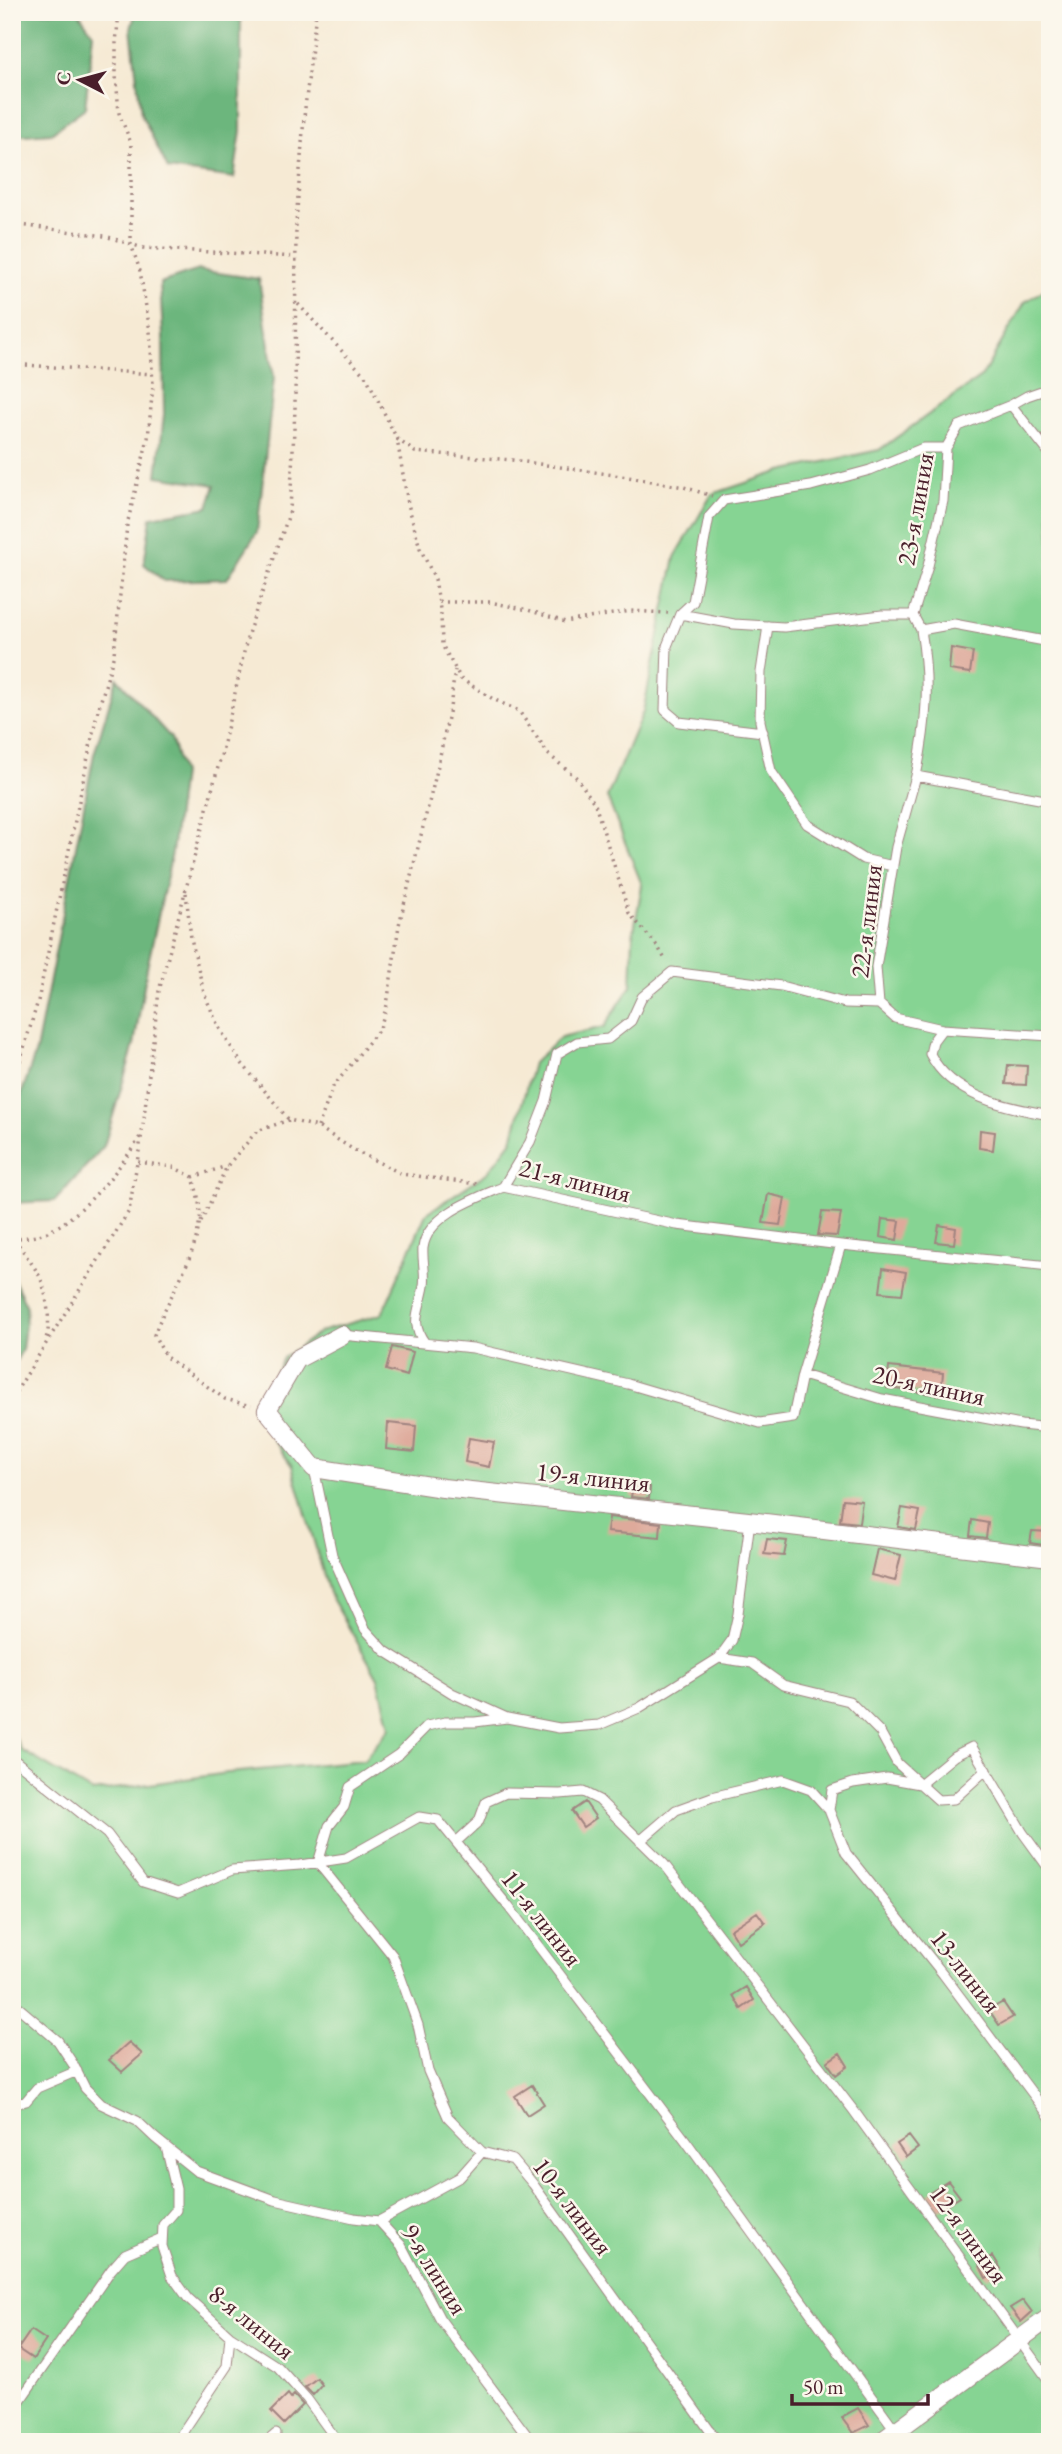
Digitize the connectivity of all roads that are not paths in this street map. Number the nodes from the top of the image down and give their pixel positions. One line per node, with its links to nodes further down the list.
1 (1050, 388): 2 (lane, 23-я линия)
2 (1011, 405): 3 (lane, 23-я линия); 4 (lane)
3 (946, 448): 5 (lane); 6 (lane, 23-я линия)
4 (1050, 454)
5 (680, 614): 7 (lane); 10 (lane)
6 (913, 615): 7 (lane); 8 (lane)
7 (768, 626): 10 (lane)
8 (921, 630): 9 (lane); 11 (lane)
9 (1050, 642)
10 (762, 732): 13 (lane)
11 (916, 776): 12 (lane); 13 (lane, 22-я линия)
12 (1050, 801)
13 (893, 866): 14 (lane, 22-я линия)
14 (879, 1004): 15 (lane, 22-я линия); 18 (lane, 21-я линия)
15 (942, 1029): 16 (lane, 22-я линия); 17 (lane)
16 (1050, 1037)
17 (1050, 1115)
18 (503, 1187): 19 (lane, 21-я линия); 22 (lane)
19 (841, 1245): 20 (lane, 21-я линия); 23 (lane)
20 (1050, 1266)
21 (342, 1335): 22 (lane); 25 (street)
22 (425, 1343): 23 (lane)
23 (802, 1375): 24 (lane, 20-я линия)
24 (1050, 1428)
25 (314, 1468): 26 (street, 19-я линия); 29 (lane)
26 (750, 1521): 27 (street, 19-я линия); 28 (lane)
27 (1050, 1557)
28 (719, 1657): 29 (lane); 32 (lane)
29 (507, 1718): 36 (lane)
30 (12, 1758): 36 (lane, 11-я линия)
31 (986, 1770): 32 (lane); 32 (lane); 37 (lane)
32 (920, 1784): 33 (lane)
33 (829, 1810): 34 (lane); 41 (lane, 13-линия)
34 (640, 1841): 35 (lane, 12-я линия); 48 (lane, 12-я линия)
35 (456, 1842): 36 (lane, 11-я линия); 52 (lane, 11-я линия)
36 (318, 1863): 43 (lane, 10-я линия)
37 (1050, 1870)
38 (12, 2002): 39 (lane)
39 (77, 2071): 40 (lane); 42 (lane)
40 (12, 2105)
41 (1050, 2117)
42 (166, 2147): 44 (lane); 45 (lane)
43 (482, 2152): 44 (lane, 9-я линия); 57 (lane, 10-я линия)
44 (379, 2221): 56 (lane, 9-я линия)
45 (162, 2238): 47 (lane, 8-я линия); 50 (lane)
46 (1050, 2317): 48 (street)
47 (230, 2336): 53 (lane); 55 (lane, 8-я линия)
48 (1019, 2340): 49 (lane, 12-я линия); 52 (street)
49 (1050, 2382)
50 (12, 2412)
51 (276, 2434): 54 (lane)
52 (894, 2438)
53 (176, 2442)
54 (262, 2442)
55 (338, 2442)
56 (531, 2442)
57 (718, 2442)

